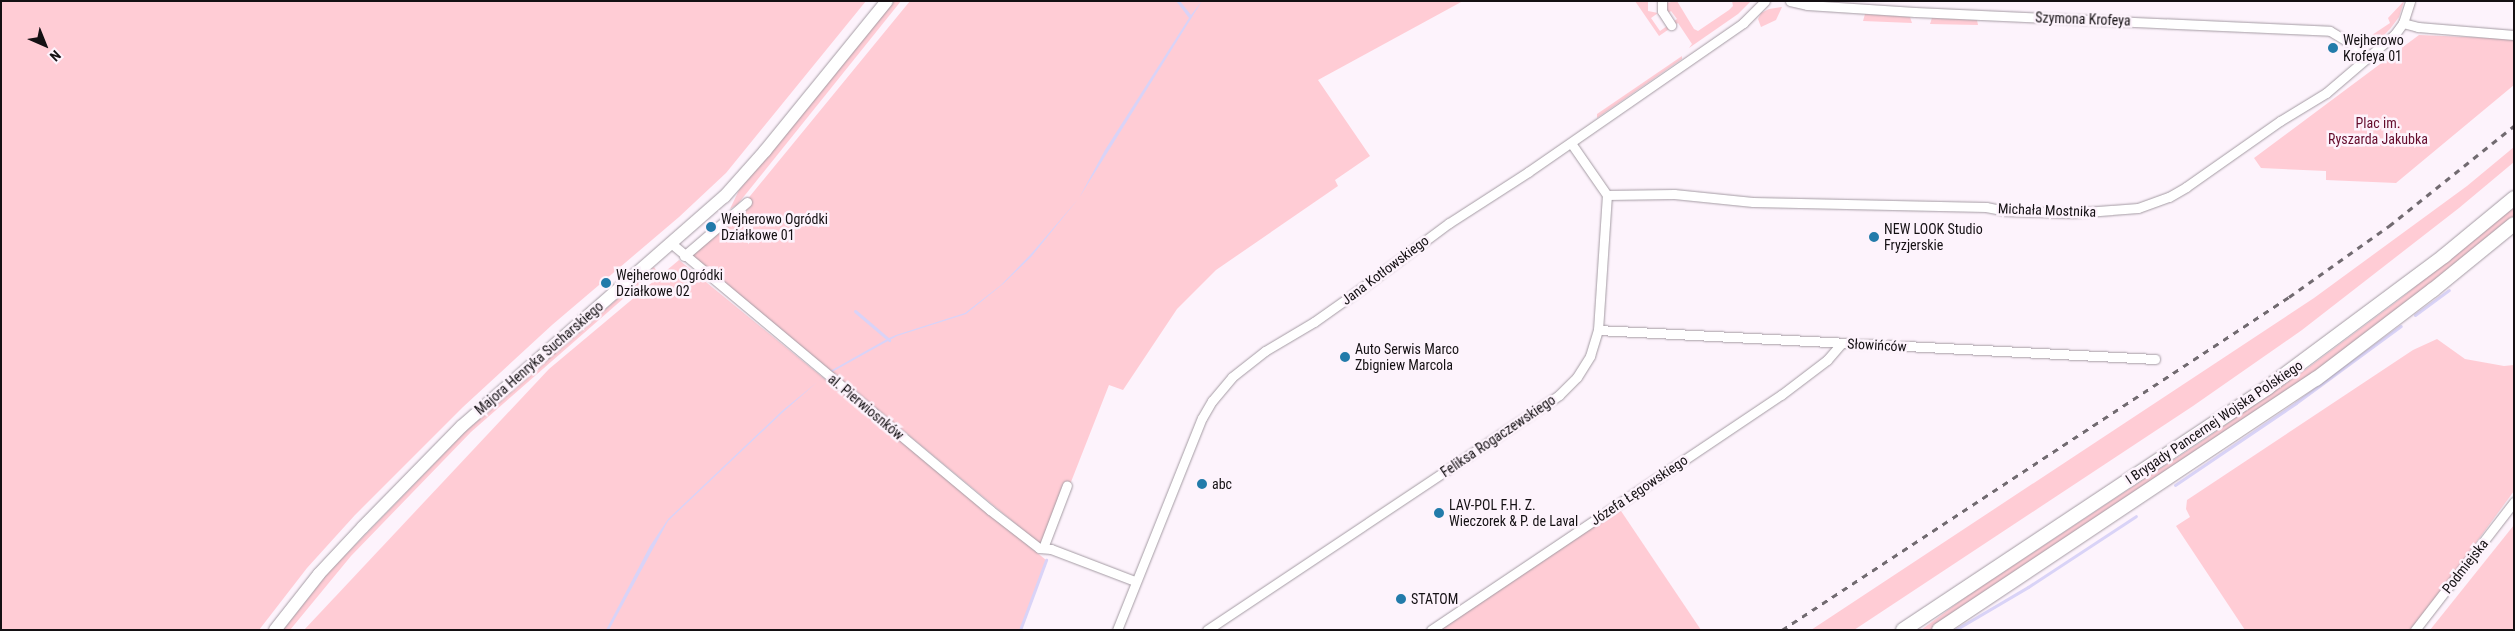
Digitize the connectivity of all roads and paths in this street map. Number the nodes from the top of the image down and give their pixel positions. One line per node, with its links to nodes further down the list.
1 (886, 1): 15 (street, Majora Henryka Sucharskiego)
2 (1662, 1): 7 (street)
3 (1765, 1): 10 (street, Jana Kotłowskiego)
4 (1790, 1): 9 (street, Szymona Krofeya)
5 (2410, 1): 6 (street, Michała Mostnika)
6 (2404, 23): 8 (street); 9 (street, Michała Mostnika)
7 (1671, 25)
8 (2514, 35)
9 (2366, 58): 11 (street, Michała Mostnika)
10 (1571, 143): 11 (street); 23 (street, Jana Kotłowskiego)
11 (1607, 195): 17 (street, Feliksa Rogaczewskiego)
12 (2514, 198): 28 (main road, I Brygady Pancernej Wojska Polskiego)
13 (747, 202): 16 (street)
14 (2514, 224): 29 (main road, I Brygady Pancernej Wojska Polskiego)
15 (672, 244): 16 (street, al. Pierwiosnków); 24 (street, Majora Henryka Sucharskiego)
16 (684, 256): 22 (street, al. Pierwiosnków)
17 (1598, 330): 18 (street, Słowińców); 26 (street, Feliksa Rogaczewskiego)
18 (1841, 344): 19 (street, Słowińców); 27 (street, Józefa Łęgowskiego)
19 (2155, 359)
20 (1067, 485): 22 (street)
21 (2514, 502): 30 (street, Podmiejska)
22 (1047, 549): 23 (street, al. Pierwiosnków)
23 (1136, 581): 25 (street, Jana Kotłowskiego)
24 (275, 630)
25 (1117, 630)
26 (1207, 630)
27 (1431, 630)
28 (1903, 630)
29 (1939, 630)
30 (2415, 630)

